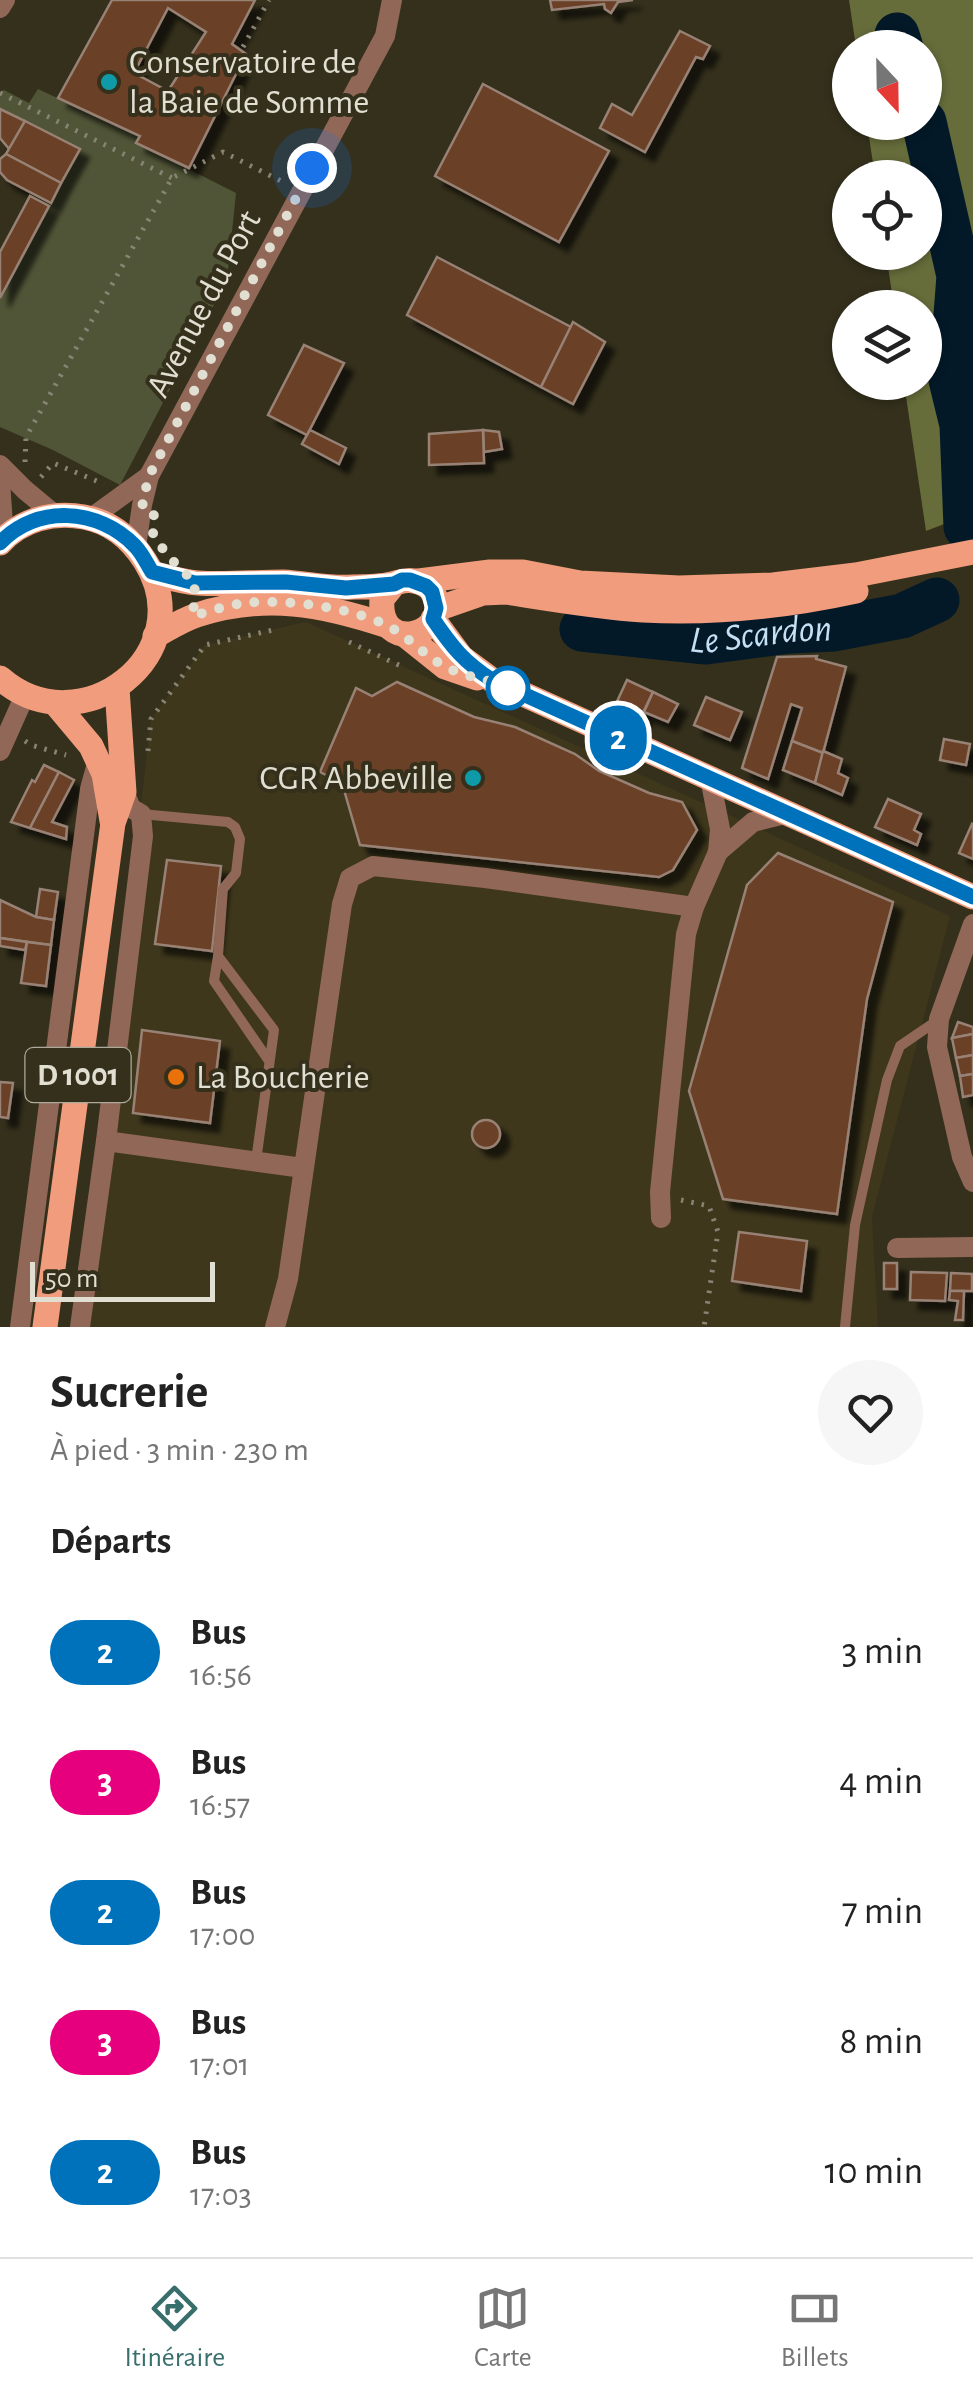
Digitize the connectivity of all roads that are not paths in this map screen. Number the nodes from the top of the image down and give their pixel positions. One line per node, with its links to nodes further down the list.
1 (4, 0): 3 (street)
2 (392, 0): 5 (street, Avenue du Port)
3 (0, 8)
4 (0, 465): 7 (street)
5 (149, 476): 8 (street, Avenue du Port); 10 (street, Avenue du Port)
6 (0, 481): 9 (street)
7 (55, 515): 8 (main road); 9 (main road)
8 (91, 518): 10 (main road)
9 (2, 541)
10 (136, 547): 12 (main road)
11 (973, 556): 13 (main road); 14 (main road)
12 (152, 572): 13 (main road); 16 (main road)
13 (406, 583): 14 (main road); 15 (main road)
14 (435, 614): 15 (main road); 18 (main road)
15 (397, 630): 16 (main road); 18 (main road)
16 (155, 636): 19 (main road)
17 (0, 678): 20 (main road)
18 (492, 680): 24 (main road)
19 (116, 688): 21 (main road); 25 (main road, D 1001)
20 (25, 695): 21 (main road); 22 (street)
21 (55, 703): 23 (main road)
22 (0, 750)
23 (94, 753): 28 (main road); 43 (street)
24 (710, 778): 27 (main road); 29 (street)
25 (124, 792): 26 (street); 28 (main road, D 1001)
26 (142, 814): 33 (lane); 36 (street)
27 (789, 814): 29 (street); 30 (main road)
28 (113, 822): 44 (main road, D 1001)
29 (718, 852): 31 (street)
30 (973, 897)
31 (694, 907): 38 (street); 40 (street)
32 (973, 924): 34 (street)
33 (218, 956): 35 (lane); 35 (lane)
34 (939, 1019): 39 (street); 47 (lane)
35 (270, 1062): 37 (lane)
36 (106, 1141): 37 (street); 45 (street)
37 (256, 1162): 38 (street)
38 (303, 1168): 46 (street)
39 (973, 1182)
40 (660, 1218)
41 (973, 1247): 42 (street)
42 (897, 1248)
43 (20, 1327)
44 (45, 1327)
45 (80, 1327)
46 (275, 1327)
47 (845, 1327)

